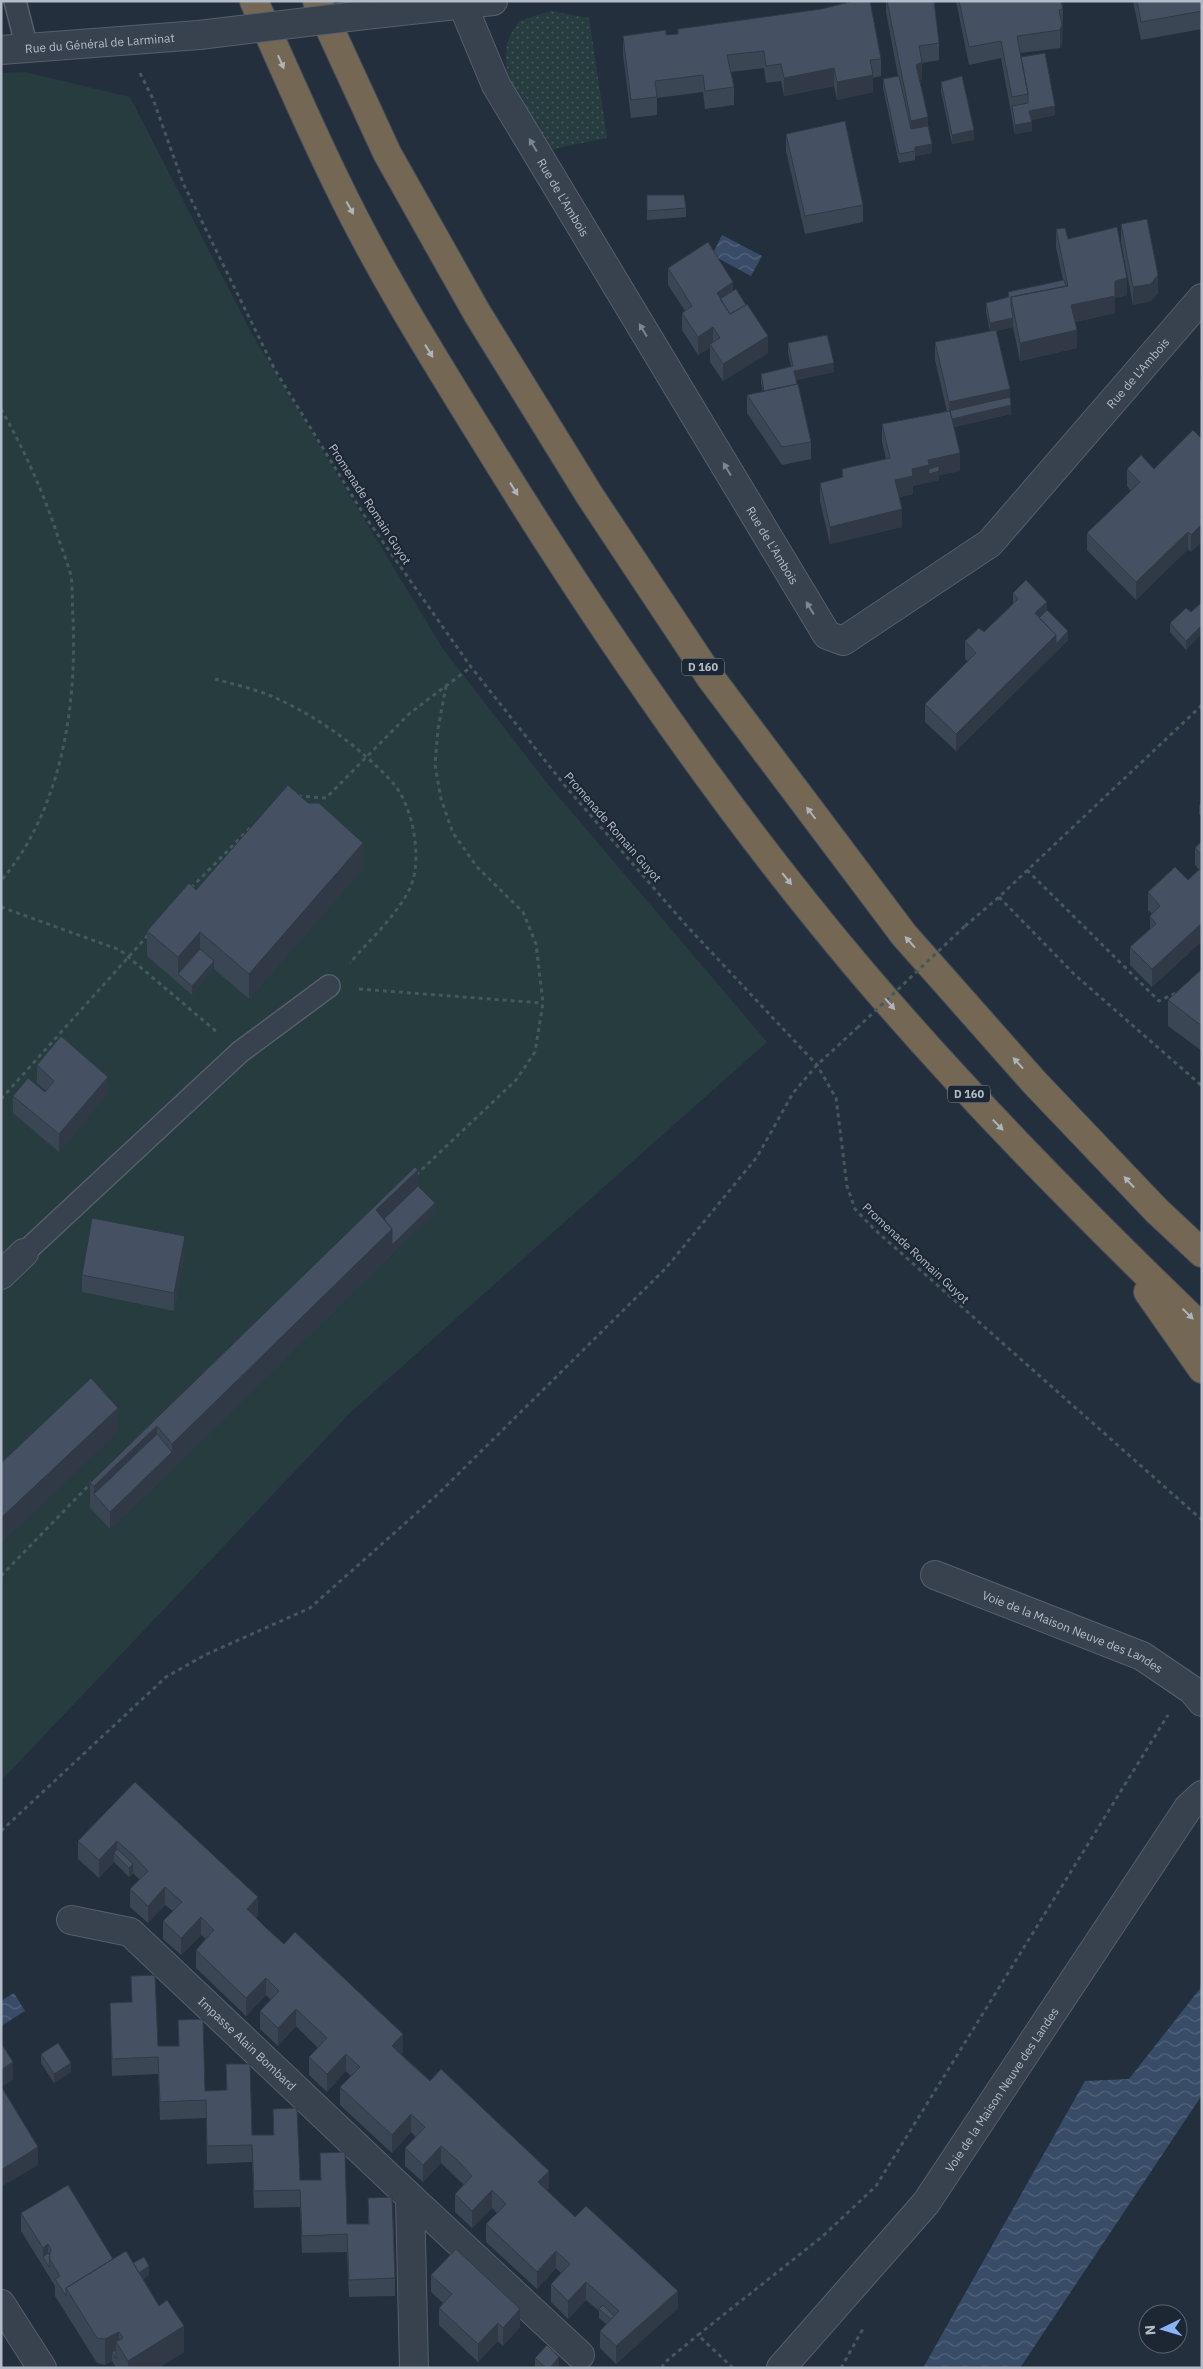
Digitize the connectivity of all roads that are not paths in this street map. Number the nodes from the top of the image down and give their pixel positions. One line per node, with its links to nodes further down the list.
1 (15, 1): 6 (lane)
2 (254, 1): 11 (highway, D 160, one-way to 11)
3 (316, 1): 9 (highway, D 160, one-way to 3)
4 (493, 1): 5 (street, Rue du Général de Larminat)
5 (462, 3): 6 (street, Rue du Général de Larminat, bridge); 7 (street, Rue de L'Ambois, one-way to 5)
6 (14, 49)
7 (1202, 298)
8 (329, 986): 13 (lane)
9 (1157, 1212): 10 (highway, D 160); 12 (highway, D 160)
10 (1202, 1237)
11 (1116, 1246): 15 (highway, D 160, one-way to 15); 16 (highway, D 160)
12 (1202, 1252)
13 (24, 1253): 14 (street)
14 (1, 1275)
15 (1202, 1328)
16 (1202, 1369)
17 (935, 1575): 18 (street, Voie de la Maison Neuve des Landes)
18 (1197, 1696)
19 (1202, 1795): 26 (street, Voie de la Maison Neuve des Landes)
20 (71, 1920): 21 (street, Impasse Alain Bombard)
21 (410, 2197): 23 (street, Impasse Alain Bombard); 25 (street)
22 (1, 2304): 24 (street)
23 (580, 2355)
24 (42, 2368)
25 (414, 2368)
26 (781, 2368)

